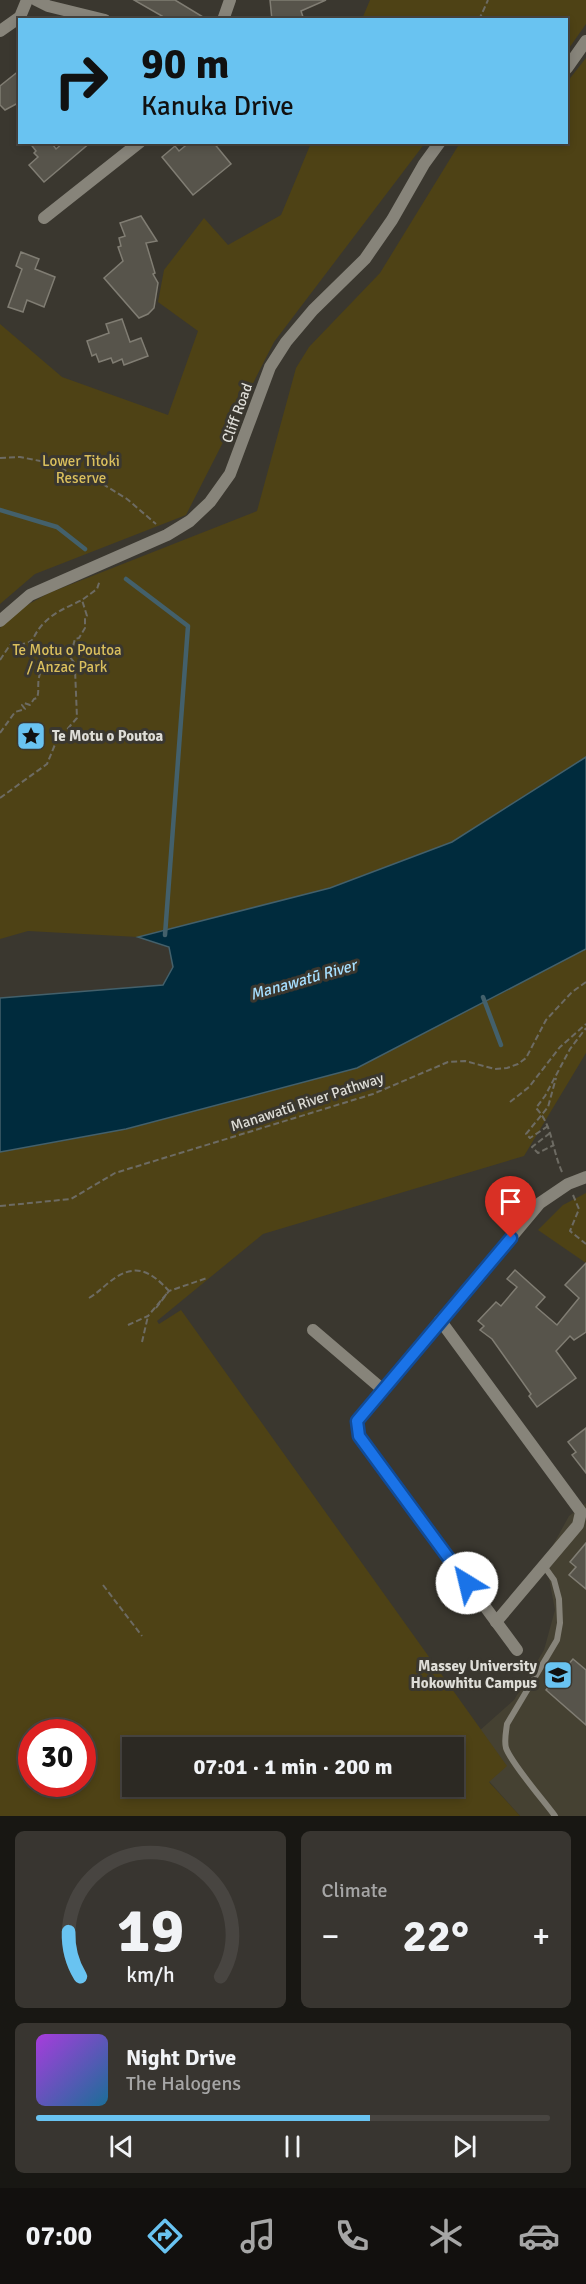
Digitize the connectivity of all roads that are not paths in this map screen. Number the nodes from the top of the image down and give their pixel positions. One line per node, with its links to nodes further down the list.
1 (27, 0): 5 (street)
2 (36, 0): 6 (street)
3 (230, 0): 7 (street)
4 (18, 18): 8 (street)
5 (19, 18)
6 (97, 18)
7 (224, 18)
8 (0, 31)
9 (586, 41): 10 (street)
10 (568, 67)
11 (137, 144): 13 (street)
12 (439, 144): 14 (street, Cliff Road)
13 (44, 218)
14 (0, 621)
15 (586, 1177): 16 (street)
16 (440, 1320): 18 (street); 19 (street)
17 (313, 1330): 18 (street)
18 (382, 1389): 20 (street)
19 (544, 1566): 20 (street); 22 (lane)
20 (496, 1622): 21 (street)
21 (517, 1650)
22 (555, 1816)

